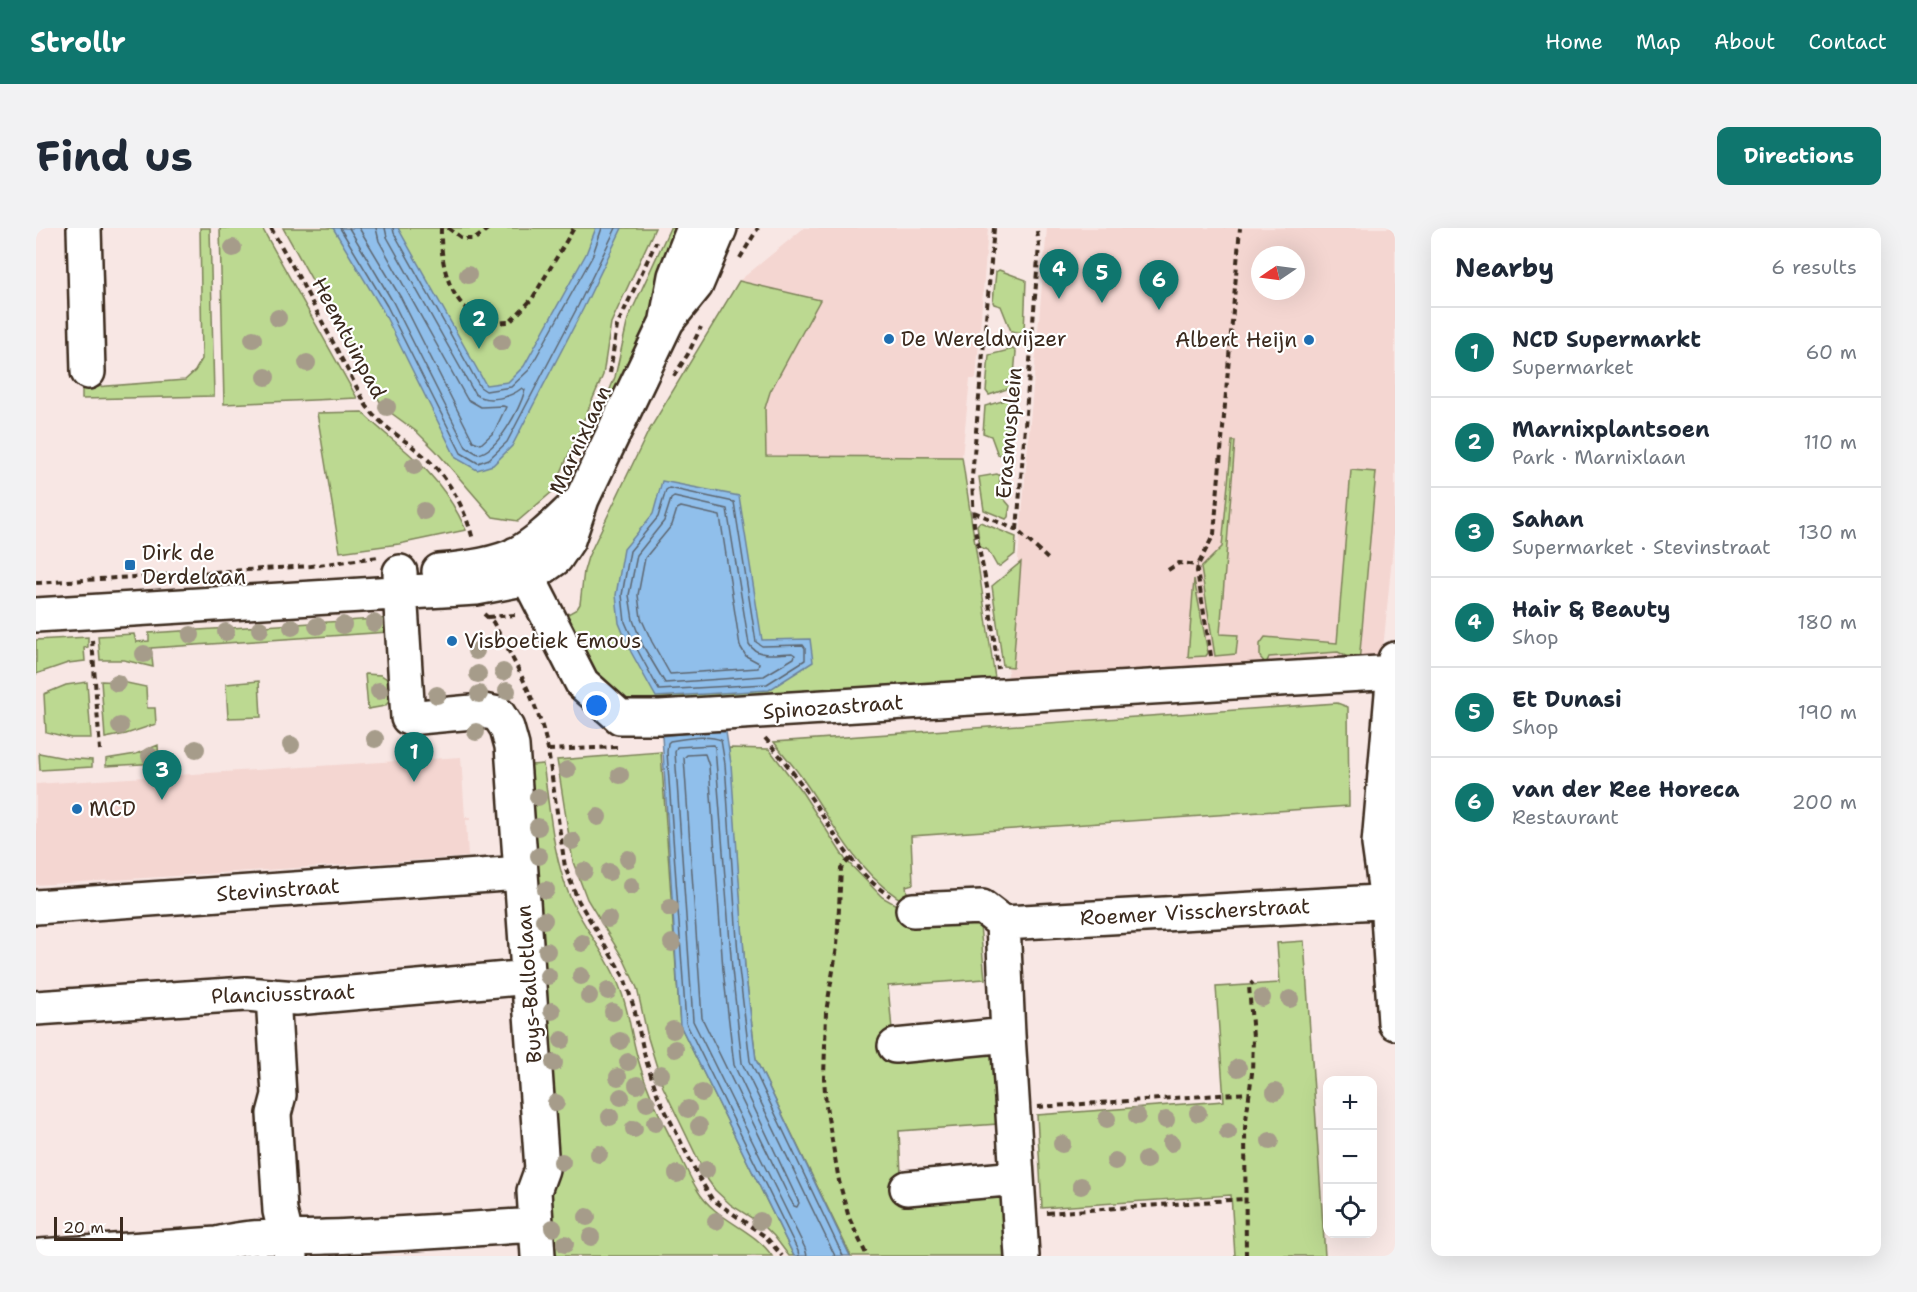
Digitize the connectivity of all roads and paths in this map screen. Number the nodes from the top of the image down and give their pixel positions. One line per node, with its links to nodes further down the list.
1 (84, 228): 14 (street)
2 (271, 228): 18 (path, Heemtuinpad)
3 (441, 228): 6 (path)
4 (448, 228): 5 (path)
5 (489, 228)
6 (574, 228)
7 (694, 228): 13 (street, Marnixlaan)
8 (720, 228): 13 (street, Marnixlaan)
9 (994, 228): 16 (path, Erasmusplein)
10 (1240, 228): 20 (path)
11 (1037, 231): 17 (path, Erasmusplein)
12 (657, 239): 15 (path, Marnixlaan)
13 (667, 321): 21 (street, Marnixlaan)
14 (88, 372)
15 (608, 382)
16 (974, 512): 17 (path, Erasmusplein); 30 (path, Erasmusplein)
17 (1017, 530): 19 (path, Erasmusplein)
18 (474, 554): 21 (street); 23 (street); 34 (path)
19 (1050, 561)
20 (1198, 565): 22 (path); 29 (path)
21 (522, 566): 30 (street, Spinozastraat)
22 (1168, 570)
23 (397, 574): 25 (street); 25 (path); 36 (street, Buys-Ballotlaan)
24 (36, 583): 25 (path)
25 (88, 594): 26 (street); 27 (street); 33 (path)
26 (36, 596)
27 (36, 615)
28 (1395, 668): 29 (street, Spinozastraat); 37 (street)
29 (1214, 684): 30 (street, Spinozastraat)
30 (1002, 697)
31 (764, 736): 35 (path)
32 (619, 747): 34 (path)
33 (100, 750)
34 (548, 750): 57 (path)
35 (850, 859): 39 (path); 58 (path)
36 (520, 873): 38 (street, Stevinstraat); 41 (street, Buys-Ballotlaan)
37 (1391, 901): 40 (street, Roemer Visscherstraat); 45 (street)
38 (36, 907)
39 (913, 910): 40 (street)
40 (1003, 923): 46 (street)
41 (530, 977): 43 (street, Planciusstraat); 54 (street, Buys-Ballotlaan)
42 (1253, 982): 48 (path)
43 (273, 996): 44 (street, Planciusstraat); 55 (street)
44 (36, 1008)
45 (1395, 1023)
46 (1008, 1035): 47 (street); 49 (street)
47 (895, 1046)
48 (1250, 1093): 49 (path); 52 (path)
49 (1013, 1109): 50 (street)
50 (1017, 1178): 51 (street); 53 (street)
51 (907, 1188)
52 (1244, 1199): 53 (path); 60 (path)
53 (1020, 1215): 59 (street)
54 (537, 1240): 55 (street)
55 (289, 1246): 56 (street)
56 (40, 1256)
57 (782, 1256)
58 (867, 1256)
59 (1022, 1256)
60 (1246, 1256)

